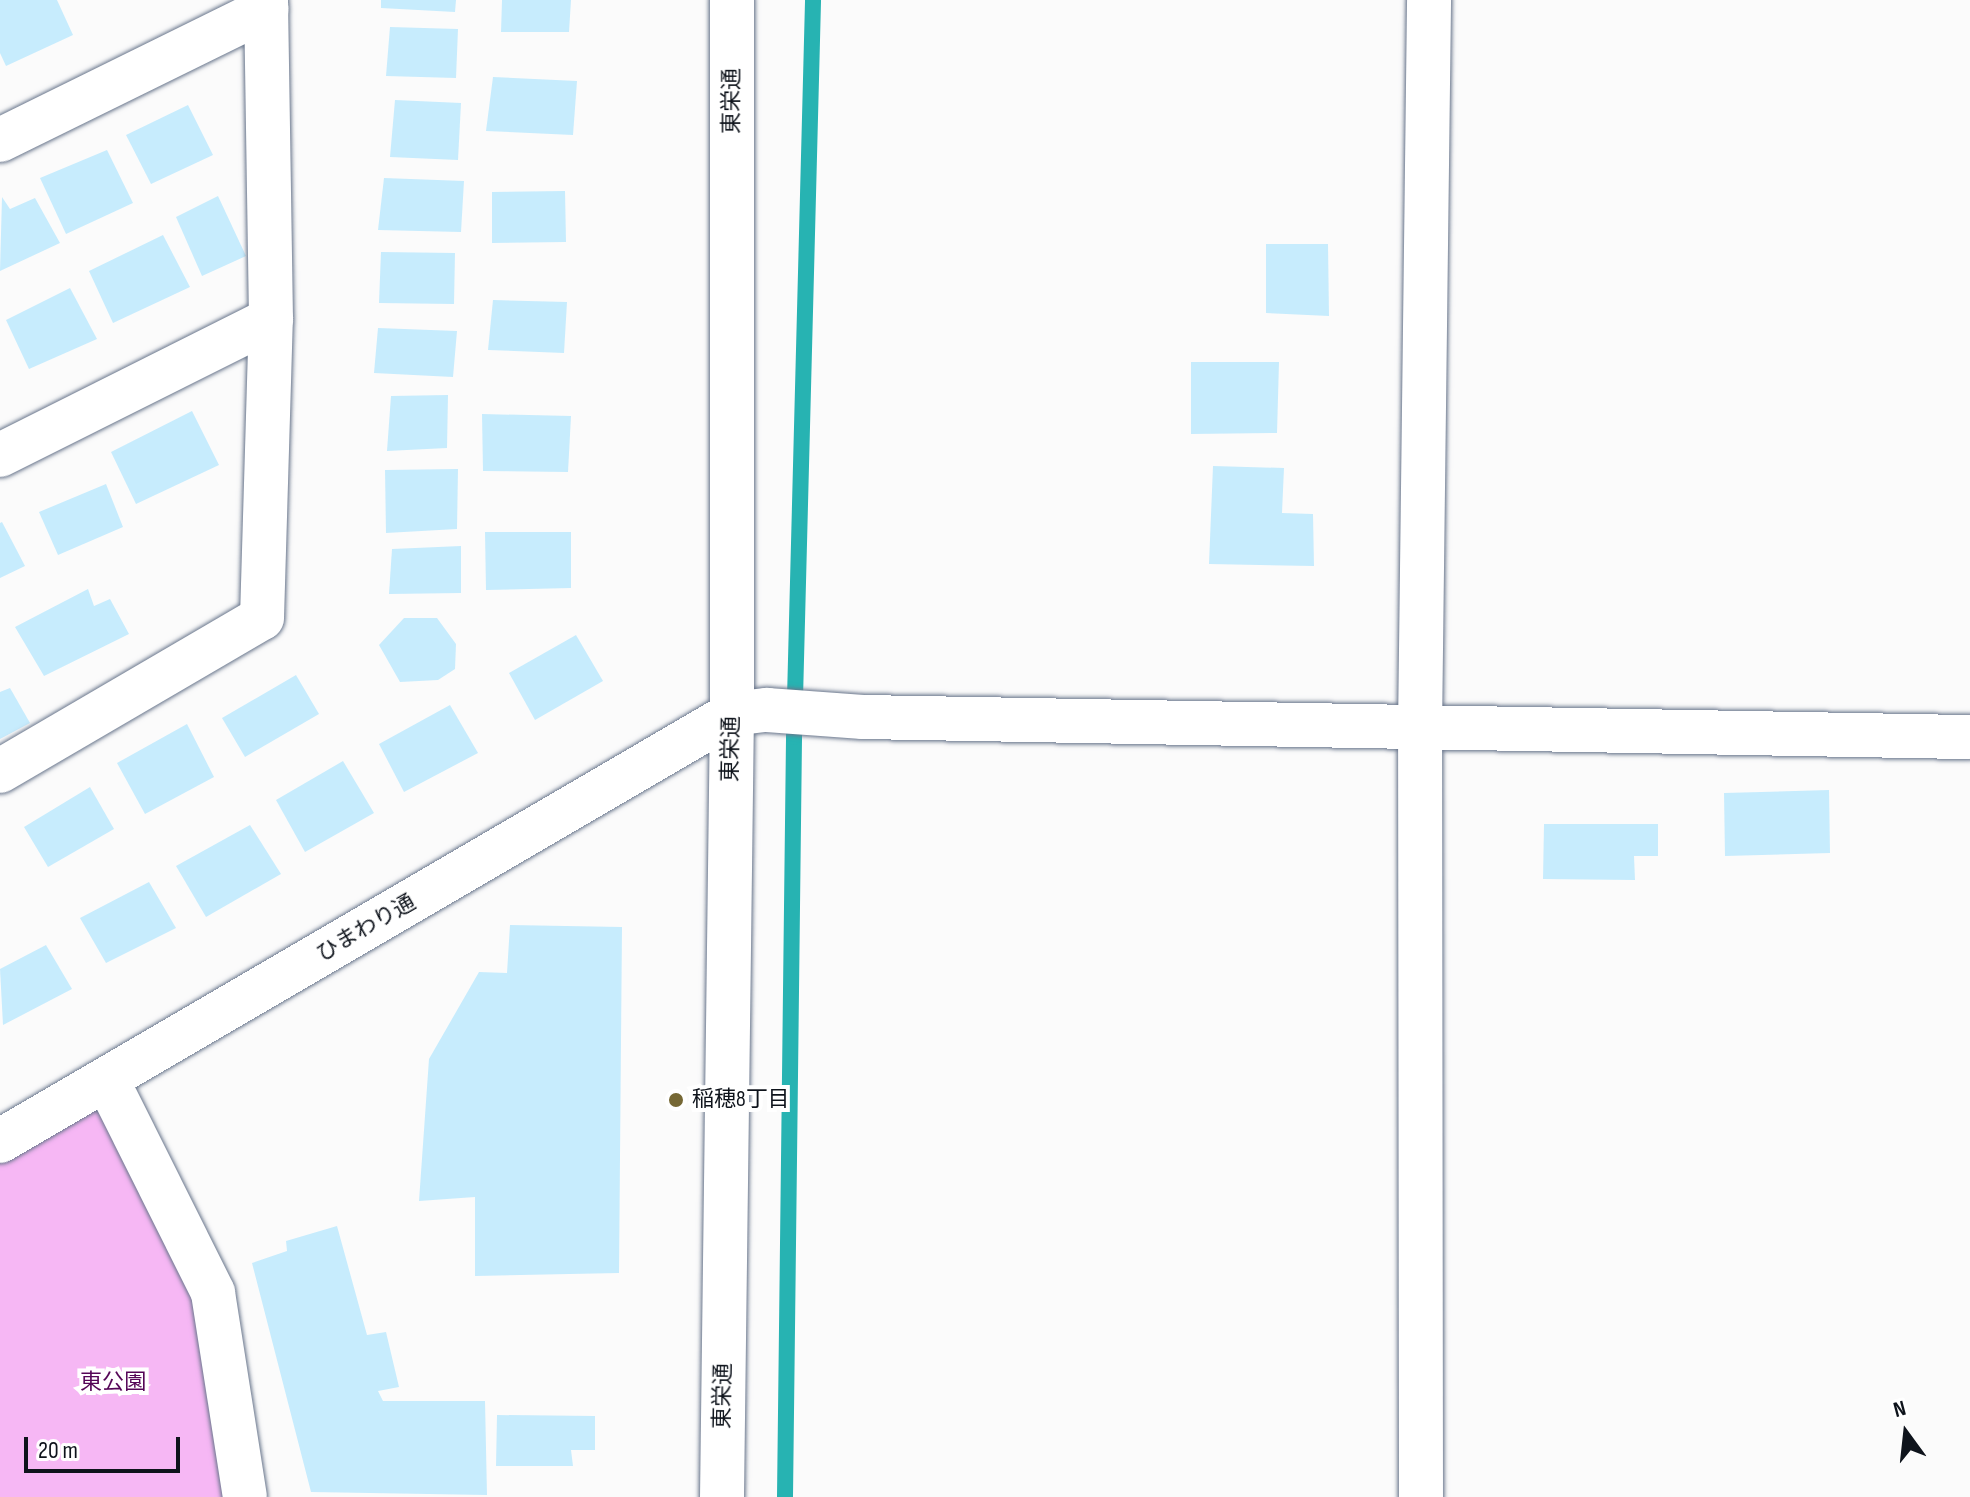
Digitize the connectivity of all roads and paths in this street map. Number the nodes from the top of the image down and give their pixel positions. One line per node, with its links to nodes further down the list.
1 (732, 0): 7 (street, 東栄通)
2 (1429, 0): 8 (street)
3 (266, 4): 4 (street); 5 (street)
4 (0, 140)
5 (271, 319): 6 (street); 10 (street)
6 (0, 455)
7 (750, 712): 8 (street); 11 (street, ひまわり通); 14 (street, 東栄通)
8 (1420, 730): 9 (street); 15 (street)
9 (1970, 737)
10 (0, 771)
11 (107, 1080): 12 (street, ひまわり通); 13 (street)
12 (0, 1141)
13 (245, 1497)
14 (722, 1497)
15 (1421, 1497)

